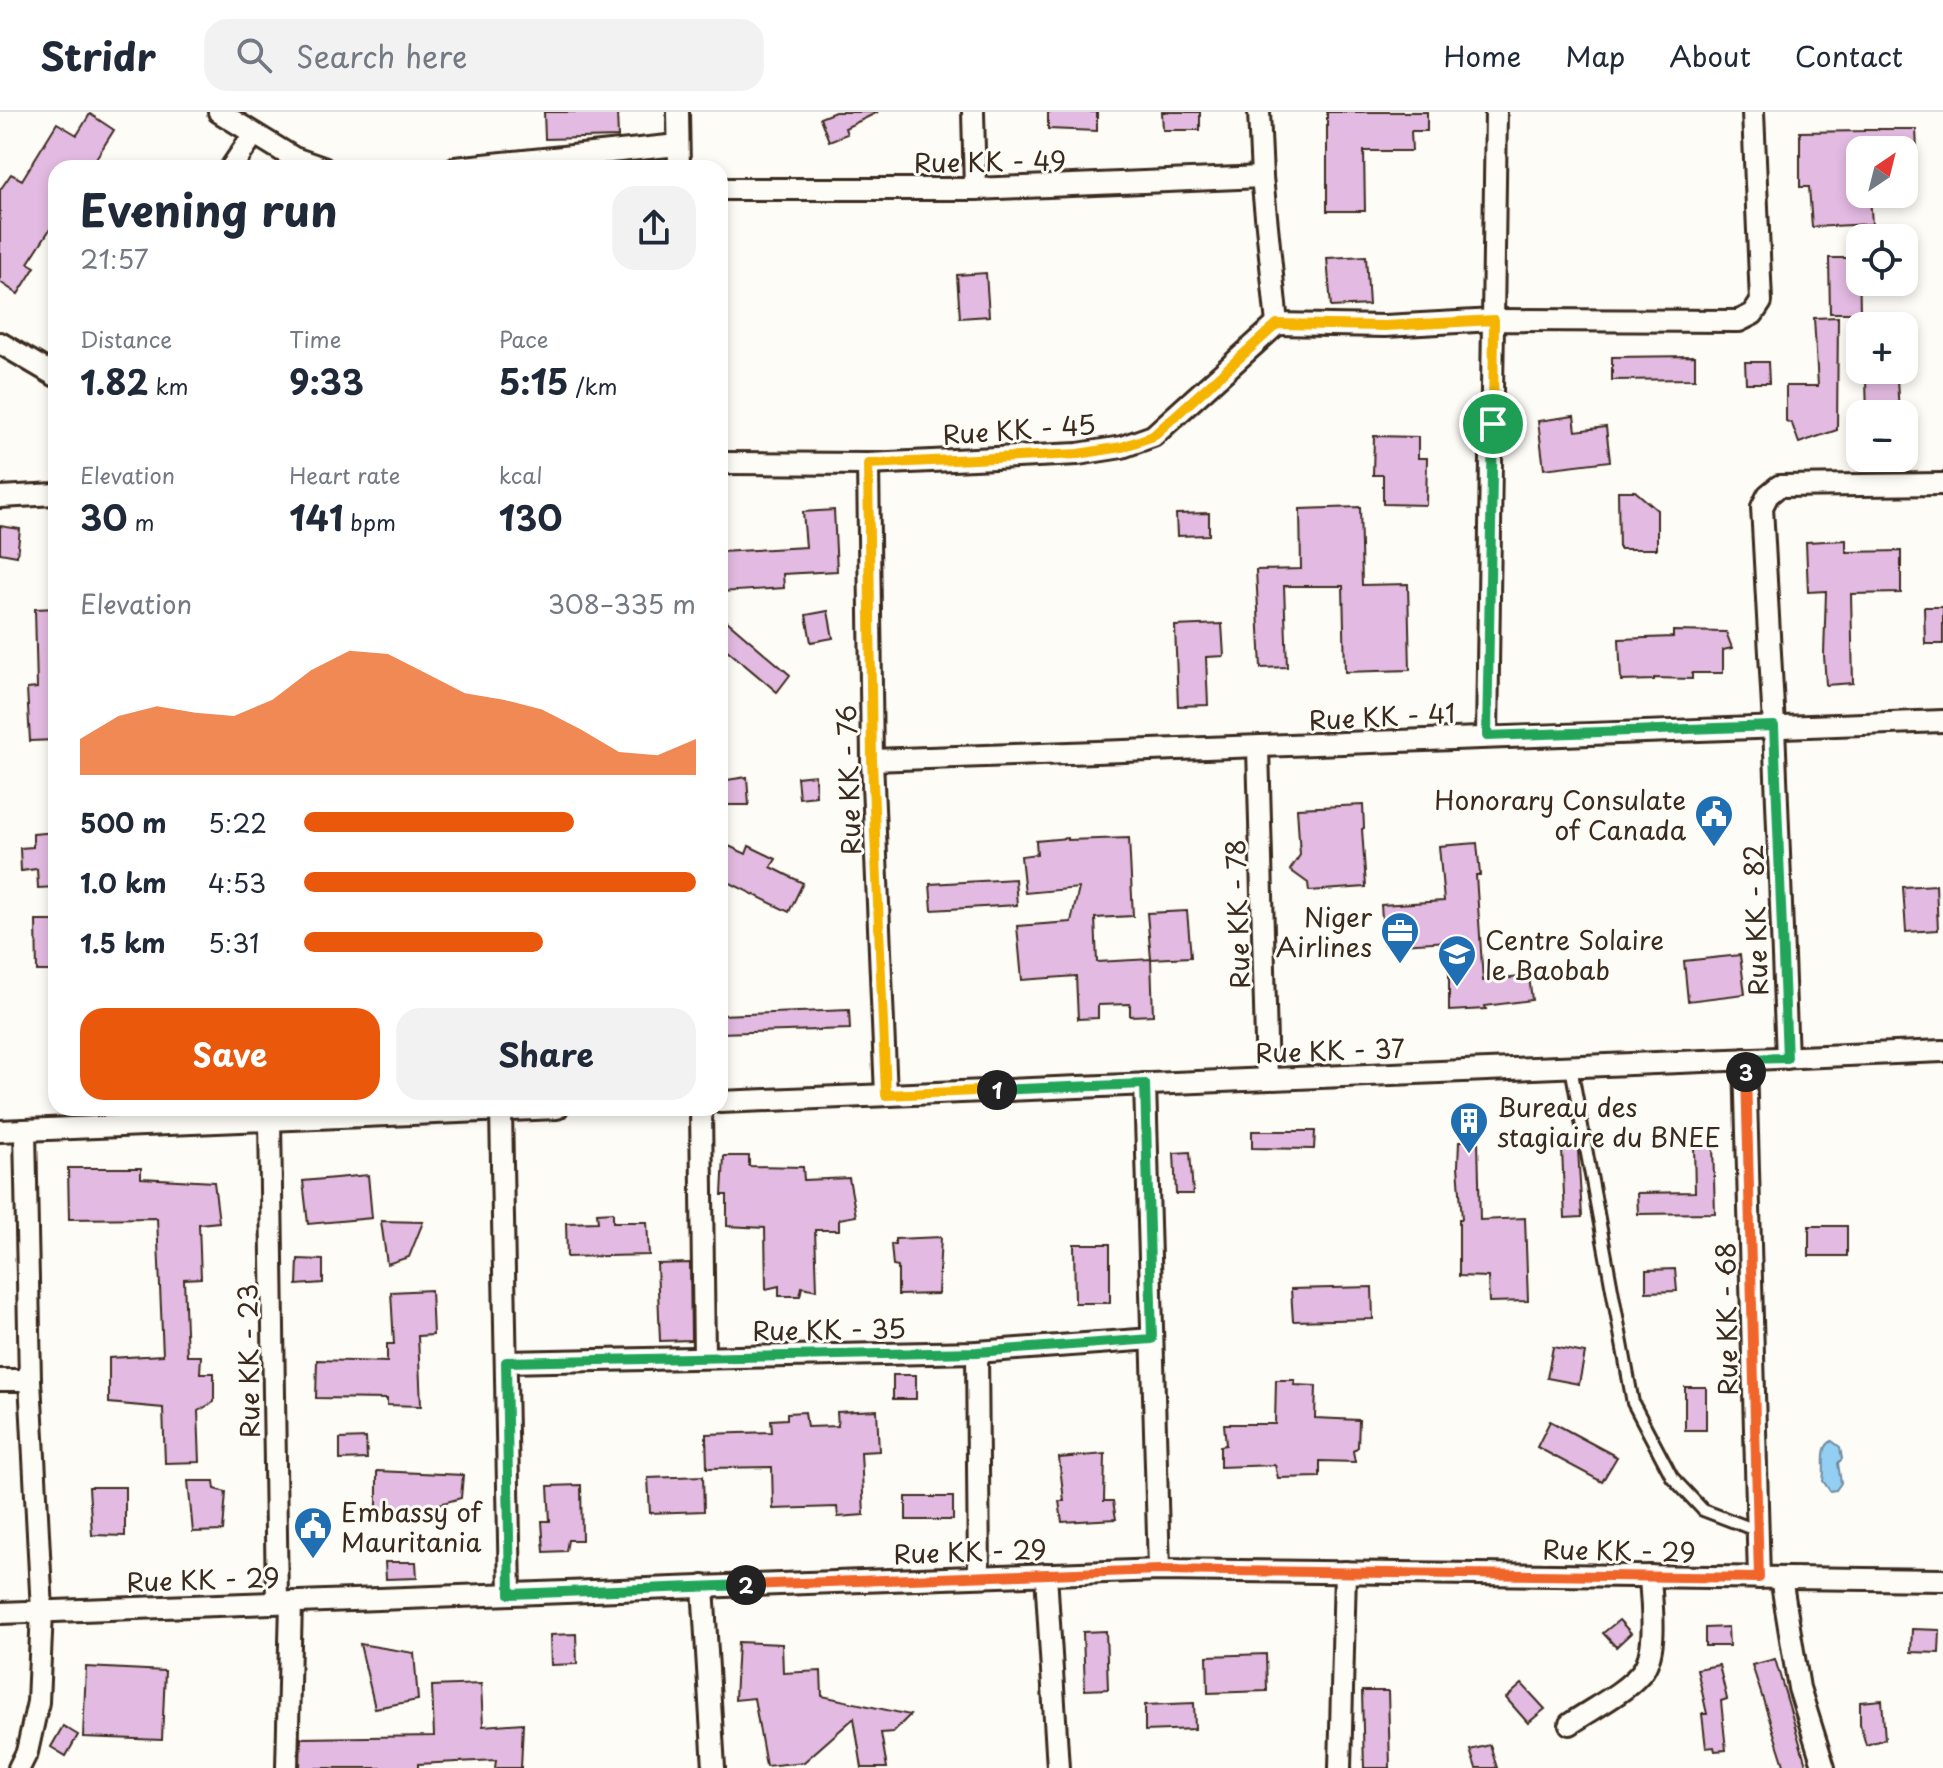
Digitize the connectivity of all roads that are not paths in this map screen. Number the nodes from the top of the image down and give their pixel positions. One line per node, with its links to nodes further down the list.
1 (219, 112): 7 (street)
2 (678, 112): 8 (street)
3 (973, 112): 15 (street)
4 (1259, 112): 13 (street)
5 (1496, 112): 16 (street)
6 (1753, 112): 16 (street)
7 (254, 134): 9 (street); 10 (street)
8 (678, 145): 11 (street); 12 (street)
9 (236, 160)
10 (300, 160)
11 (533, 160)
12 (679, 160)
13 (1262, 177): 15 (street, Rue KK - 49); 17 (street)
14 (728, 189): 15 (street, Rue KK - 49)
15 (975, 189)
16 (1494, 320): 17 (street); 27 (street)
17 (1277, 324): 21 (street, Rue KK - 45)
18 (0, 343): 19 (street)
19 (48, 371)
20 (728, 463): 21 (street, Rue KK - 45)
21 (868, 464): 29 (street, Rue KK - 76)
22 (1943, 484): 26 (street, Rue KK - 82)
23 (48, 494): 24 (street)
24 (0, 497)
25 (1943, 721): 26 (street, Rue KK - 41)
26 (1774, 726): 27 (street, Rue KK - 41); 31 (street, Rue KK - 82)
27 (1487, 736): 28 (street, Rue KK - 41)
28 (1258, 748): 29 (street, Rue KK - 41); 34 (street, Rue KK - 78)
29 (872, 760): 36 (street, Rue KK - 76)
30 (1943, 1051): 31 (street, Rue KK - 37)
31 (1787, 1058): 32 (street, Rue KK - 37)
32 (1745, 1059): 33 (street, Rue KK - 37); 49 (street, Rue KK - 68)
33 (1571, 1067): 34 (street, Rue KK - 37); 49 (lane)
34 (1267, 1079): 35 (street, Rue KK - 37)
35 (1145, 1084): 36 (street, Rue KK - 37); 43 (street)
36 (886, 1095): 37 (street, Rue KK - 37)
37 (728, 1102)
38 (261, 1116): 41 (street); 60 (street, Rue KK - 23)
39 (501, 1116): 46 (street)
40 (701, 1116): 45 (street)
41 (25, 1130): 42 (street); 48 (street)
42 (0, 1131)
43 (1152, 1339): 44 (street, Rue KK - 35); 50 (street)
44 (977, 1352): 45 (street, Rue KK - 35); 53 (street)
45 (704, 1357): 46 (street, Rue KK - 35)
46 (506, 1362): 59 (street)
47 (0, 1380): 48 (street)
48 (30, 1380): 61 (street)
49 (1758, 1531): 55 (street, Rue KK - 68)
50 (1159, 1570): 51 (street, Rue KK - 29); 52 (street, Rue KK - 29)
51 (1345, 1572): 54 (street, Rue KK - 29); 68 (street)
52 (1046, 1574): 53 (street, Rue KK - 29); 67 (street)
53 (979, 1576): 58 (street, Rue KK - 29)
54 (1650, 1576): 55 (street, Rue KK - 29); 63 (street)
55 (1759, 1578): 56 (street, Rue KK - 29)
56 (1781, 1578): 57 (street, Rue KK - 29); 69 (street)
57 (1942, 1584)
58 (703, 1586): 59 (street, Rue KK - 29); 66 (street)
59 (510, 1594): 60 (street, Rue KK - 29)
60 (284, 1602): 61 (street, Rue KK - 29); 65 (street, Rue KK - 23)
61 (42, 1611): 62 (street, Rue KK - 29); 64 (street)
62 (0, 1613)
63 (1570, 1724)
64 (19, 1768)
65 (287, 1768)
66 (714, 1768)
67 (1058, 1768)
68 (1340, 1768)
69 (1824, 1768)

